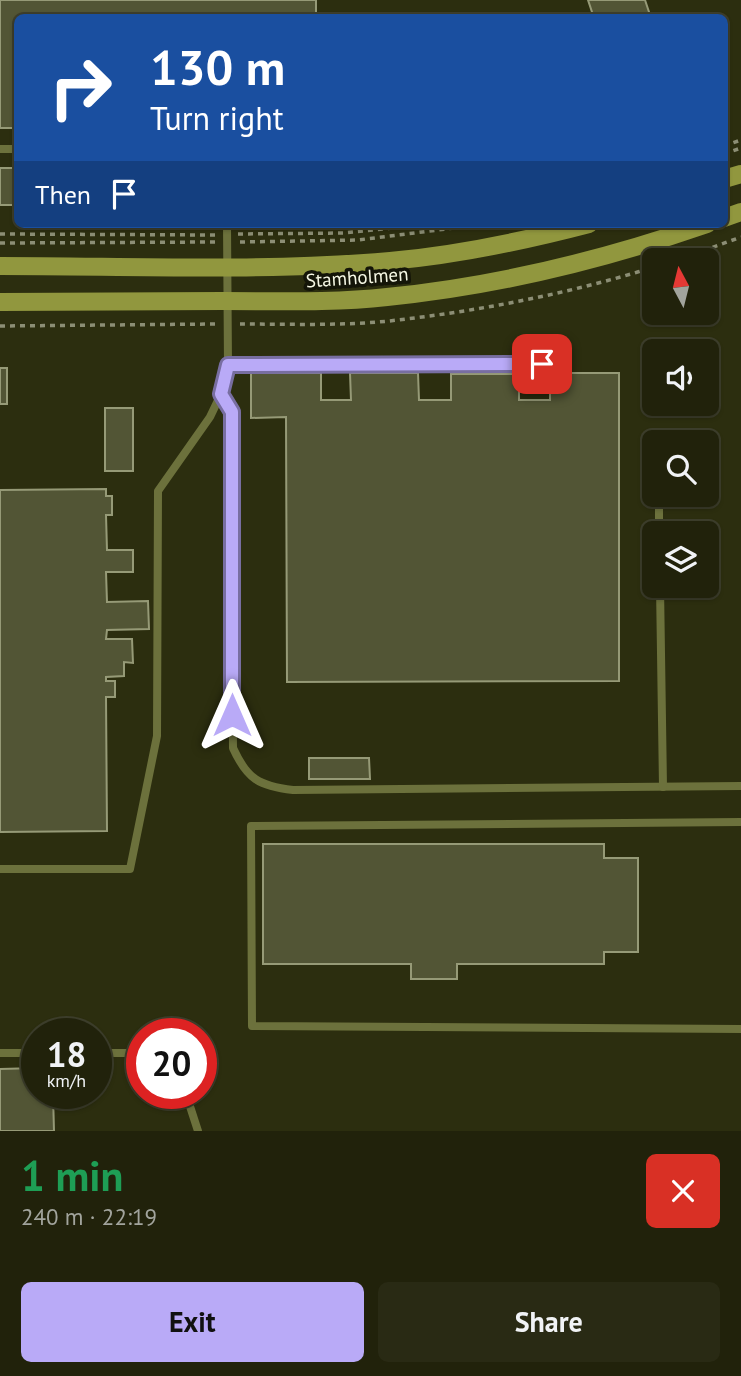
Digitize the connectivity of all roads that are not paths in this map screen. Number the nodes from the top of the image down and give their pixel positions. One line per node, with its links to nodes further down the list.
1 (227, 228): 5 (lane)
2 (573, 228): 5 (street, Stamholmen)
3 (695, 228): 6 (street, Stamholmen)
4 (0, 266): 5 (street, Stamholmen)
5 (227, 266): 6 (lane)
6 (228, 301): 7 (street, Stamholmen); 9 (lane)
7 (0, 302)
8 (542, 364): 9 (lane)
9 (228, 365): 10 (lane)
10 (221, 394): 13 (lane); 15 (lane)
11 (660, 598): 13 (lane)
12 (741, 786): 13 (lane)
13 (663, 787)
14 (741, 822): 16 (lane)
15 (0, 869)
16 (741, 1029)
17 (0, 1053): 18 (lane)
18 (21, 1053)
19 (191, 1109): 20 (lane)
20 (198, 1131)

